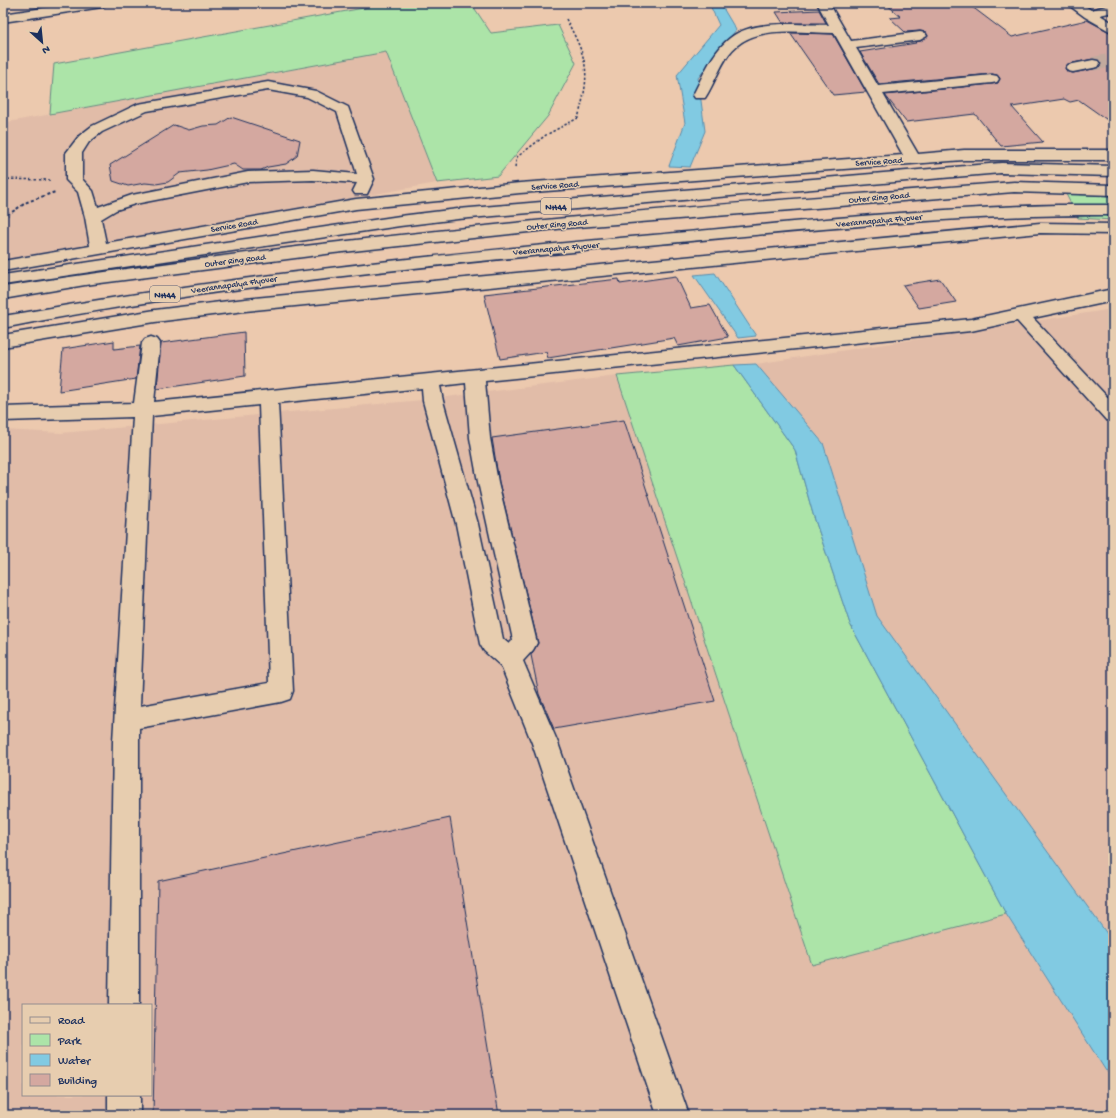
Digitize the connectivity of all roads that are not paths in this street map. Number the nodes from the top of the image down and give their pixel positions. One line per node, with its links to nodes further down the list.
1 (102, 3): 6 (main road)
2 (823, 3): 7 (main road)
3 (1072, 3): 5 (main road)
4 (1113, 8): 5 (main road)
5 (1090, 14): 8 (main road)
6 (3, 18)
7 (837, 29): 10 (main road); 15 (main road)
8 (1113, 29)
9 (920, 36): 10 (main road)
10 (848, 45): 14 (main road)
11 (1093, 64): 12 (main road)
12 (1073, 68)
13 (992, 79): 14 (main road)
14 (874, 91): 17 (main road)
15 (700, 94)
16 (1113, 155): 17 (main road, Service Road)
17 (913, 158): 21 (main road, Service Road)
18 (1113, 171): 27 (main road, NH44)
19 (366, 179): 21 (main road); 23 (main road); 23 (main road)
20 (1113, 190): 28 (main road, Outer Ring Road / NH44)
21 (356, 204): 25 (main road, Service Road)
22 (1113, 210): 31 (main road, Veerannapalya Flyover / NH44)
23 (93, 217): 25 (main road)
24 (1113, 229): 32 (main road)
25 (99, 249): 26 (main road, Service Road)
26 (3, 266)
27 (3, 280)
28 (3, 293)
29 (1113, 295): 30 (main road)
30 (1021, 315): 34 (main road); 39 (main road)
31 (3, 322)
32 (3, 341)
33 (152, 342): 37 (main road)
34 (475, 375): 35 (main road); 40 (main road)
35 (430, 380): 36 (main road); 40 (main road)
36 (268, 396): 37 (main road); 41 (main road)
37 (143, 410): 38 (main road); 41 (main road)
38 (3, 414)
39 (1113, 416)
40 (510, 659): 45 (main road)
41 (127, 719): 42 (main road)
42 (124, 1004)
43 (124, 1096): 44 (main road)
44 (124, 1115)
45 (674, 1115)

